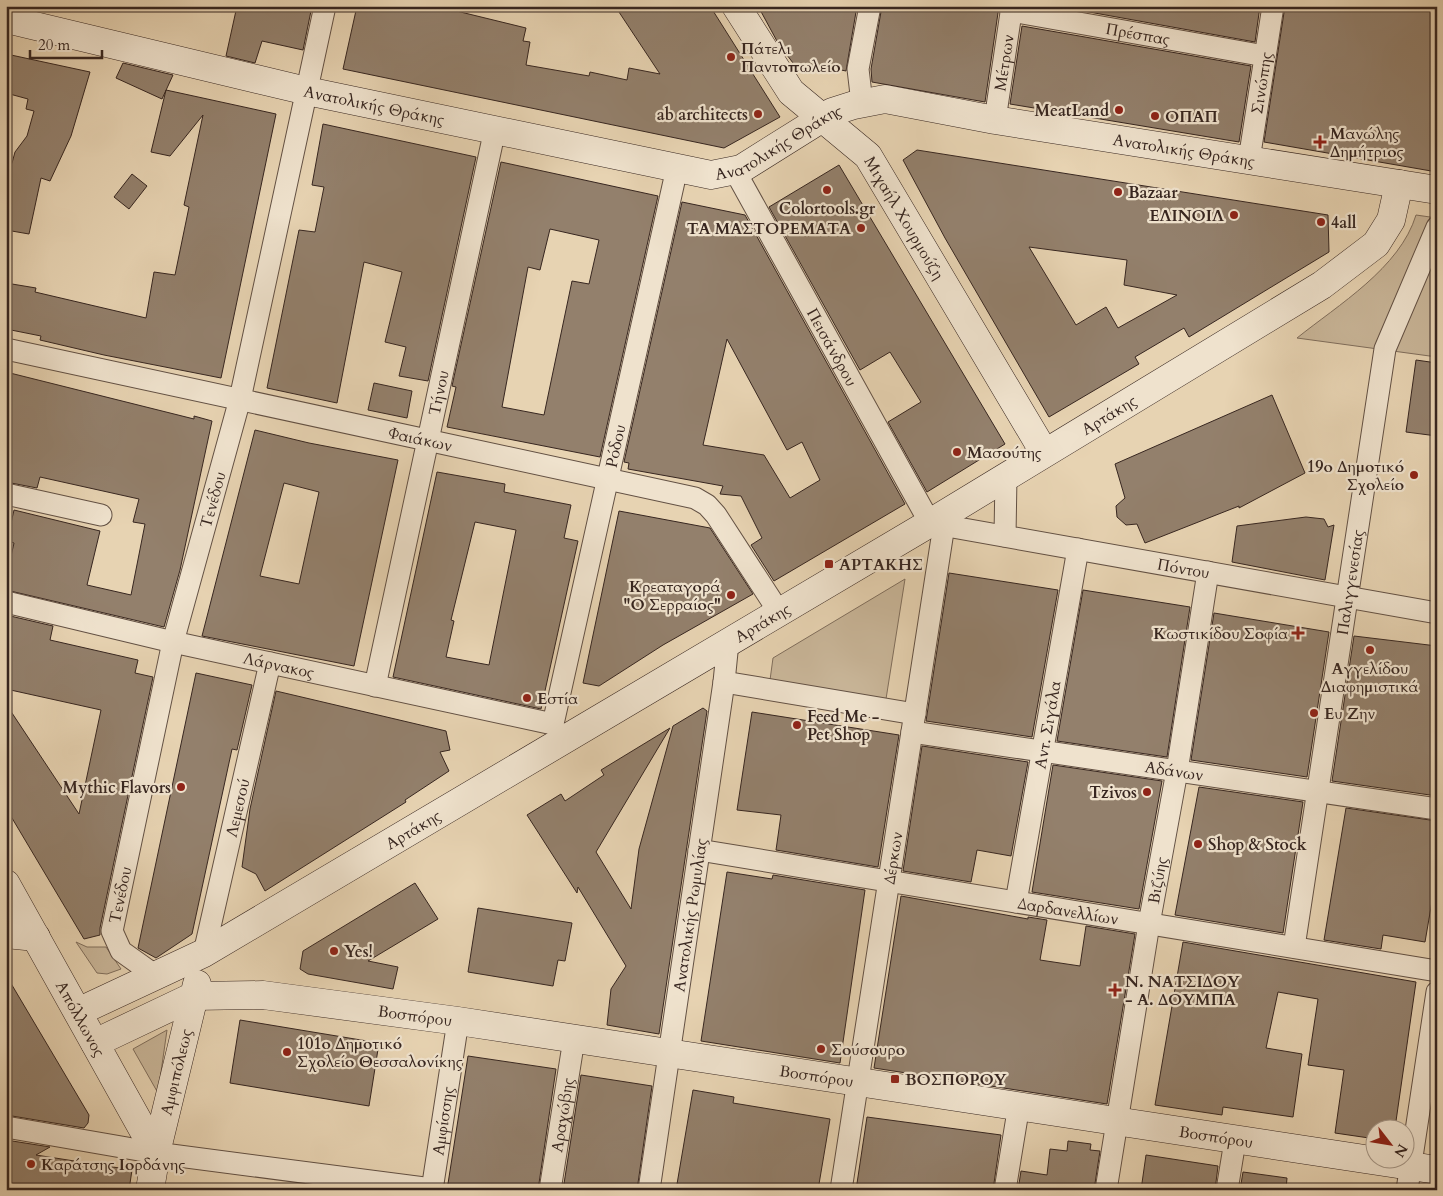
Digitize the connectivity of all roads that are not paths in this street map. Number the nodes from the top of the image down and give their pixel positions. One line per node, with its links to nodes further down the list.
1 (325, 6): 8 (street, Τενέδου)
2 (736, 6): 10 (street, Μιχαήλ Χουρμούζη)
3 (870, 6): 9 (street)
4 (1273, 6): 7 (street, Σινώπης)
5 (1011, 9): 7 (street, Πρέσπας); 11 (street, Μέτρων)
6 (6, 19): 8 (street, Ανατολικής Θράκης)
7 (1265, 56): 13 (street, Σινώπης)
8 (307, 91): 12 (street, Ανατολικής Θράκης); 20 (street, Τενέδου)
9 (862, 103): 10 (street, Ανατολικής Θράκης); 11 (street, Ανατολικής Θράκης)
10 (822, 117): 15 (street, Ανατολικής Θράκης); 22 (street, Μιχαήλ Χουρμούζη)
11 (995, 120): 13 (street, Ανατολικής Θράκης)
12 (495, 129): 14 (street, Ανατολικής Θράκης); 21 (street, Τήνου)
13 (1248, 160): 16 (street, Ανατολικής Θράκης)
14 (677, 168): 15 (street, Ανατολικής Θράκης); 24 (street, Ρόδου)
15 (735, 171): 27 (street, Πεισάνδρου)
16 (1399, 184): 17 (street, Ανατολικής Θράκης); 22 (street, Αρτάκης)
17 (1437, 190)
18 (1437, 227): 31 (street, Παλιγγενεσίας)
19 (6, 349): 20 (street, Φαιάκων)
20 (240, 399): 21 (street, Φαιάκων); 35 (street, Τενέδου)
21 (427, 442): 24 (street, Φαιάκων); 39 (street, Τήνου)
22 (1044, 452): 23 (street, Αρτάκης)
23 (1006, 476): 27 (street, Αρτάκης); 28 (street)
24 (607, 478): 33 (street, Φαιάκων); 41 (street, Ρόδου)
25 (6, 494): 26 (street)
26 (100, 515)
27 (937, 524): 28 (street, Πόντου); 33 (street, Αρτάκης); 40 (street, Δέρκων)
28 (1005, 536): 29 (street, Πόντου)
29 (1078, 549): 30 (street, Πόντου); 42 (street, Αντ. Σιγάλα)
30 (1208, 572): 31 (street, Πόντου); 43 (street, Βιζύης)
31 (1346, 597): 34 (street, Πόντου); 44 (street, Παλιγγενεσίας)
32 (6, 602): 35 (street, Λάρνακος)
33 (779, 612): 36 (street, Αρτάκης)
34 (1437, 613)
35 (173, 642): 37 (street, Λάρνακος); 56 (street, Τενέδου)
36 (728, 642): 38 (street, Ανατολικής Ρωμυλίας); 41 (street, Αρτάκης)
37 (270, 663): 39 (street, Λάρνακος); 54 (street, Λεμεσού)
38 (724, 682): 40 (street, Αδάνων); 46 (street, Ανατολικής Ρωμυλίας)
39 (375, 686): 41 (street, Λάρνακος)
40 (913, 723): 42 (street, Αδάνων); 47 (street, Δέρκων)
41 (558, 732): 54 (street, Αρτάκης)
42 (1042, 751): 43 (street, Αδάνων); 49 (street, Αντ. Σιγάλα)
43 (1177, 771): 44 (street, Αδάνων); 50 (street, Βιζύης)
44 (1319, 792): 45 (street, Αδάνων); 53 (street, Παλιγγενεσίας)
45 (1437, 809)
46 (699, 850): 47 (street, Δαρδανελλίων); 63 (street, Ανατολικής Ρωμυλίας)
47 (889, 881): 49 (street, Δαρδανελλίων); 64 (street, Δέρκων)
48 (6, 884): 52 (street, Απόλλωνος)
49 (1016, 902): 50 (street, Δαρδανελλίων)
50 (1149, 924): 53 (street, Δαρδανελλίων); 66 (street, Βιζύης)
51 (6, 934): 52 (street)
52 (36, 937): 59 (street, Απόλλωνος)
53 (1294, 947): 55 (street, Δαρδανελλίων)
54 (204, 953): 56 (street, Αρτάκης); 58 (street, Αμφιπόλεως)
55 (1437, 971)
56 (156, 976): 59 (street, Αρτάκης)
57 (1437, 992): 70 (street)
58 (194, 996): 60 (street, Βοσπόρου); 62 (street); 69 (street, Αμφιπόλεως)
59 (78, 1012): 62 (street, Απόλλωνος)
60 (458, 1021): 61 (street, Βοσπόρου); 71 (street, Αμφίσσης)
61 (574, 1039): 63 (street, Βοσπόρου); 73 (street, Αραχώβης)
62 (95, 1043): 69 (street, Απόλλωνος)
63 (669, 1053): 64 (street, Βοσπόρου); 74 (street, Ανατολικής Ρωμυλίας)
64 (857, 1082): 65 (street, Βοσπόρου); 75 (street, Δέρκων)
65 (1019, 1105): 66 (street, Βοσπόρου); 76 (street)
66 (1116, 1120): 68 (street, Βοσπόρου); 77 (street, Βιζύης)
67 (6, 1127): 69 (street)
68 (1236, 1141): 70 (street, Βοσπόρου); 78 (street)
69 (156, 1153): 71 (street); 72 (street, Αμφιπόλεως)
70 (1418, 1175)
71 (432, 1189)
72 (150, 1190)
73 (550, 1190)
74 (649, 1190)
75 (841, 1190)
76 (1004, 1190)
77 (1106, 1190)
78 (1227, 1190)

